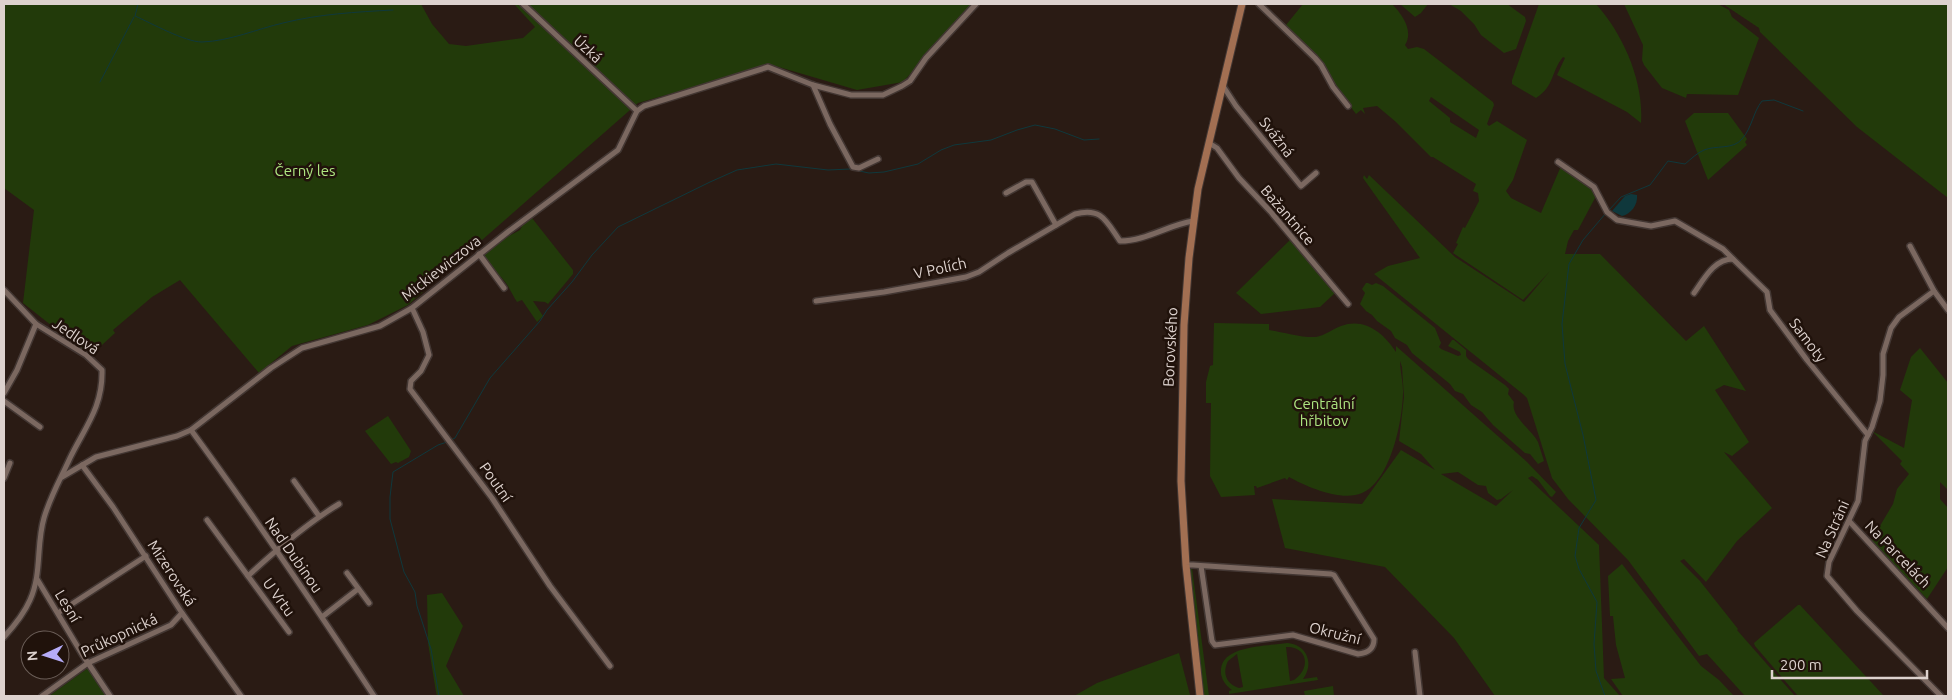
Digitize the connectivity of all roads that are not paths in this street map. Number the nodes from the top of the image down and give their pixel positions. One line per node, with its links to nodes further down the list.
1 (523, 4): 8 (street, Úzká)
2 (976, 4): 5 (street)
3 (1242, 4): 6 (main road, Borovského)
4 (1258, 4): 7 (street)
5 (813, 85): 8 (street); 10 (street)
6 (1223, 86): 9 (main road, Borovského); 12 (street, Svážná)
7 (1348, 106)
8 (637, 111): 17 (street, Mickiewiczova)
9 (1209, 143): 14 (main road, Borovského); 24 (street, Bažantnice)
10 (878, 159)
11 (1558, 162): 18 (street, Samoty)
12 (1316, 173)
13 (1006, 193): 15 (street)
14 (1193, 221): 15 (street, V Polích); 44 (main road, Borovského)
15 (1056, 225): 23 (street, V Polích)
16 (1910, 246): 21 (street)
17 (479, 254): 19 (street); 25 (street, Mickiewiczova)
18 (1733, 258): 22 (street); 32 (street, Samoty)
19 (504, 288)
20 (4, 290): 27 (street, Jedlová)
21 (1934, 291): 26 (street); 32 (street, Na Stráni)
22 (1694, 293)
23 (816, 301)
24 (1348, 304)
25 (412, 308): 31 (street, Mickiewiczova); 59 (street, Poutní)
26 (1948, 310)
27 (36, 324): 28 (street); 35 (street, Jedlová)
28 (4, 393)
29 (4, 402): 30 (street)
30 (40, 428)
31 (191, 430): 34 (street, Mickiewiczova); 42 (street, Nad Dubinou)
32 (1868, 435): 41 (street, Na Stráni)
33 (10, 463): 36 (street)
34 (82, 465): 35 (street, Mickiewiczova); 43 (street, Mizerovská)
35 (62, 477): 48 (street)
36 (4, 478)
37 (294, 481): 39 (street)
38 (340, 504): 39 (street, U Vrtu)
39 (319, 516): 42 (street, U Vrtu)
40 (207, 520): 47 (street, U Vrtu)
41 (1849, 521): 54 (street, Na Parcelách); 66 (street, Na Stráni)
42 (275, 550): 47 (street, U Vrtu); 53 (street, Nad Dubinou)
43 (146, 556): 51 (street); 52 (street, Mizerovská)
44 (1186, 565): 45 (street, Okružní); 64 (main road, Borovského)
45 (1201, 566): 45 (street, Okružní)
46 (347, 573): 49 (street)
47 (248, 576): 55 (street, U Vrtu)
48 (37, 579): 51 (street, Lesní); 56 (street)
49 (358, 590): 50 (street); 53 (street)
50 (369, 603)
51 (58, 613): 58 (street, Lesní)
52 (182, 613): 58 (street, Průkopnická); 62 (street, Mizerovská)
53 (322, 617): 63 (street, Nad Dubinou)
54 (1948, 628)
55 (289, 632)
56 (4, 637)
57 (1416, 652): 65 (street)
58 (88, 663): 60 (street, Průkopnická); 61 (street, Lesní)
59 (610, 666)
60 (42, 696)
61 (110, 696)
62 (239, 696)
63 (374, 696)
64 (1200, 696)
65 (1420, 696)
66 (1941, 696)

